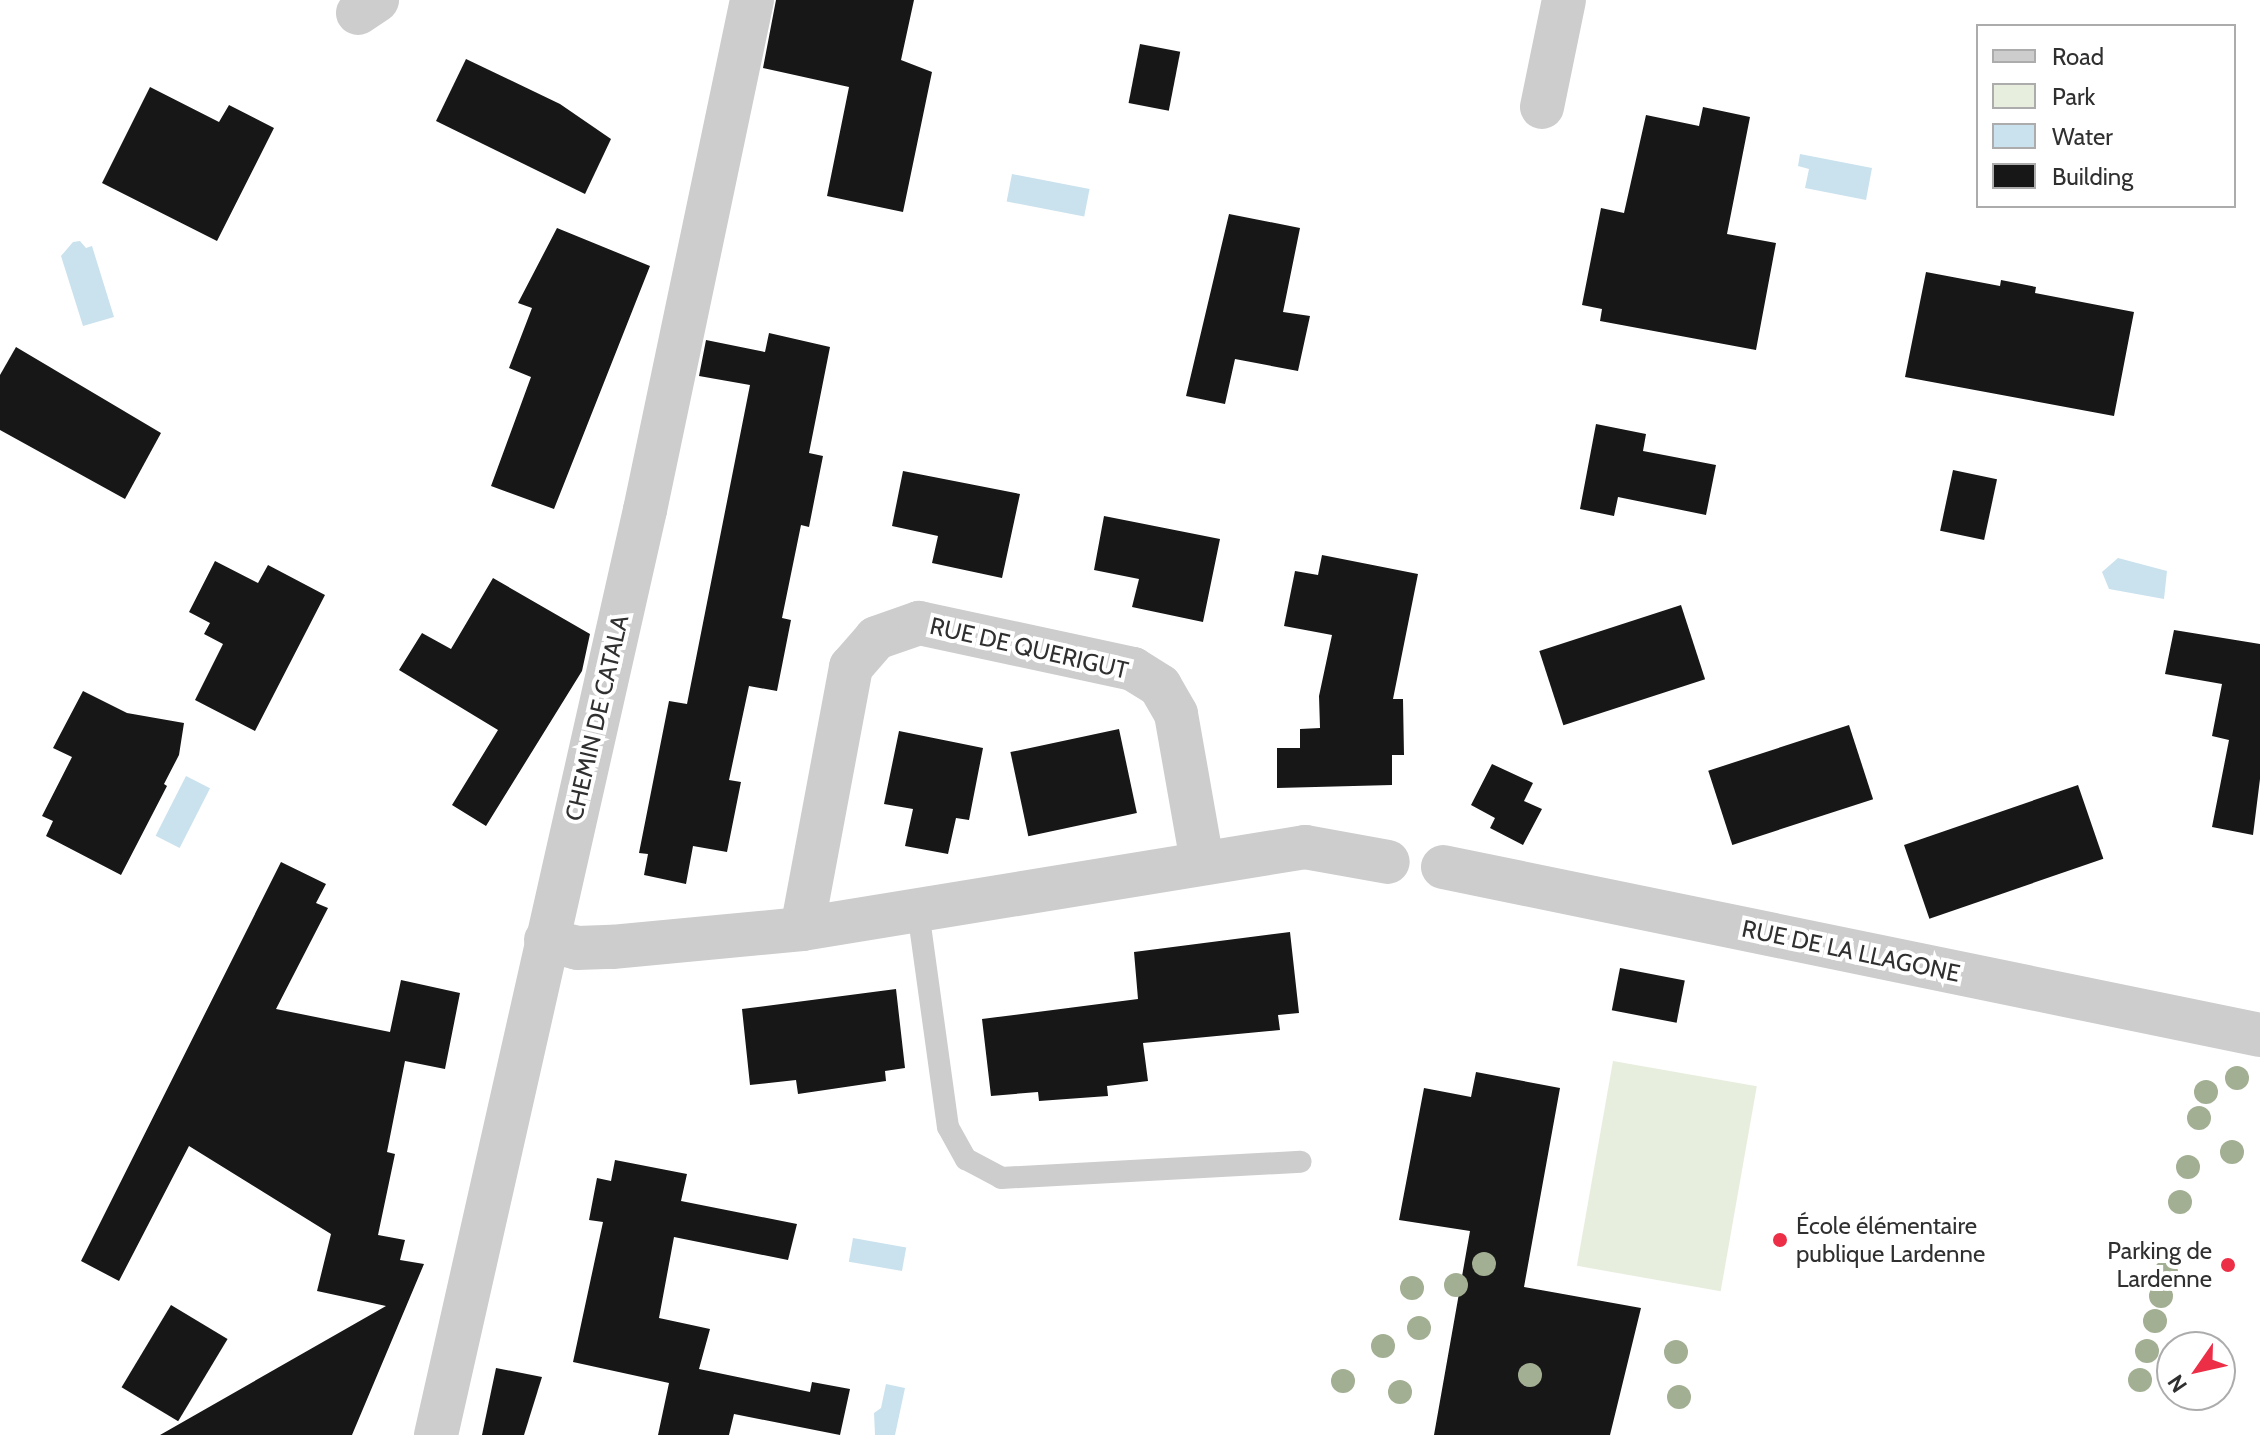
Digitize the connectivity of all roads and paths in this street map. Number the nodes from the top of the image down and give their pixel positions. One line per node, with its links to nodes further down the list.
1 (752, 0): 9 (street, CHEMIN DE CATALA)
2 (1564, 0): 3 (street)
3 (1542, 107)
4 (1202, 861): 5 (street); 7 (street); 8 (street, RUE DE QUERIGUT)
5 (1388, 862)
6 (1443, 867): 10 (street, RUE DE LA LLAGONE)
7 (918, 911): 8 (street); 11 (lane)
8 (802, 929): 9 (street)
9 (546, 940): 12 (street, CHEMIN DE CATALA)
10 (2260, 1035)
11 (1301, 1162)
12 (436, 1435)

